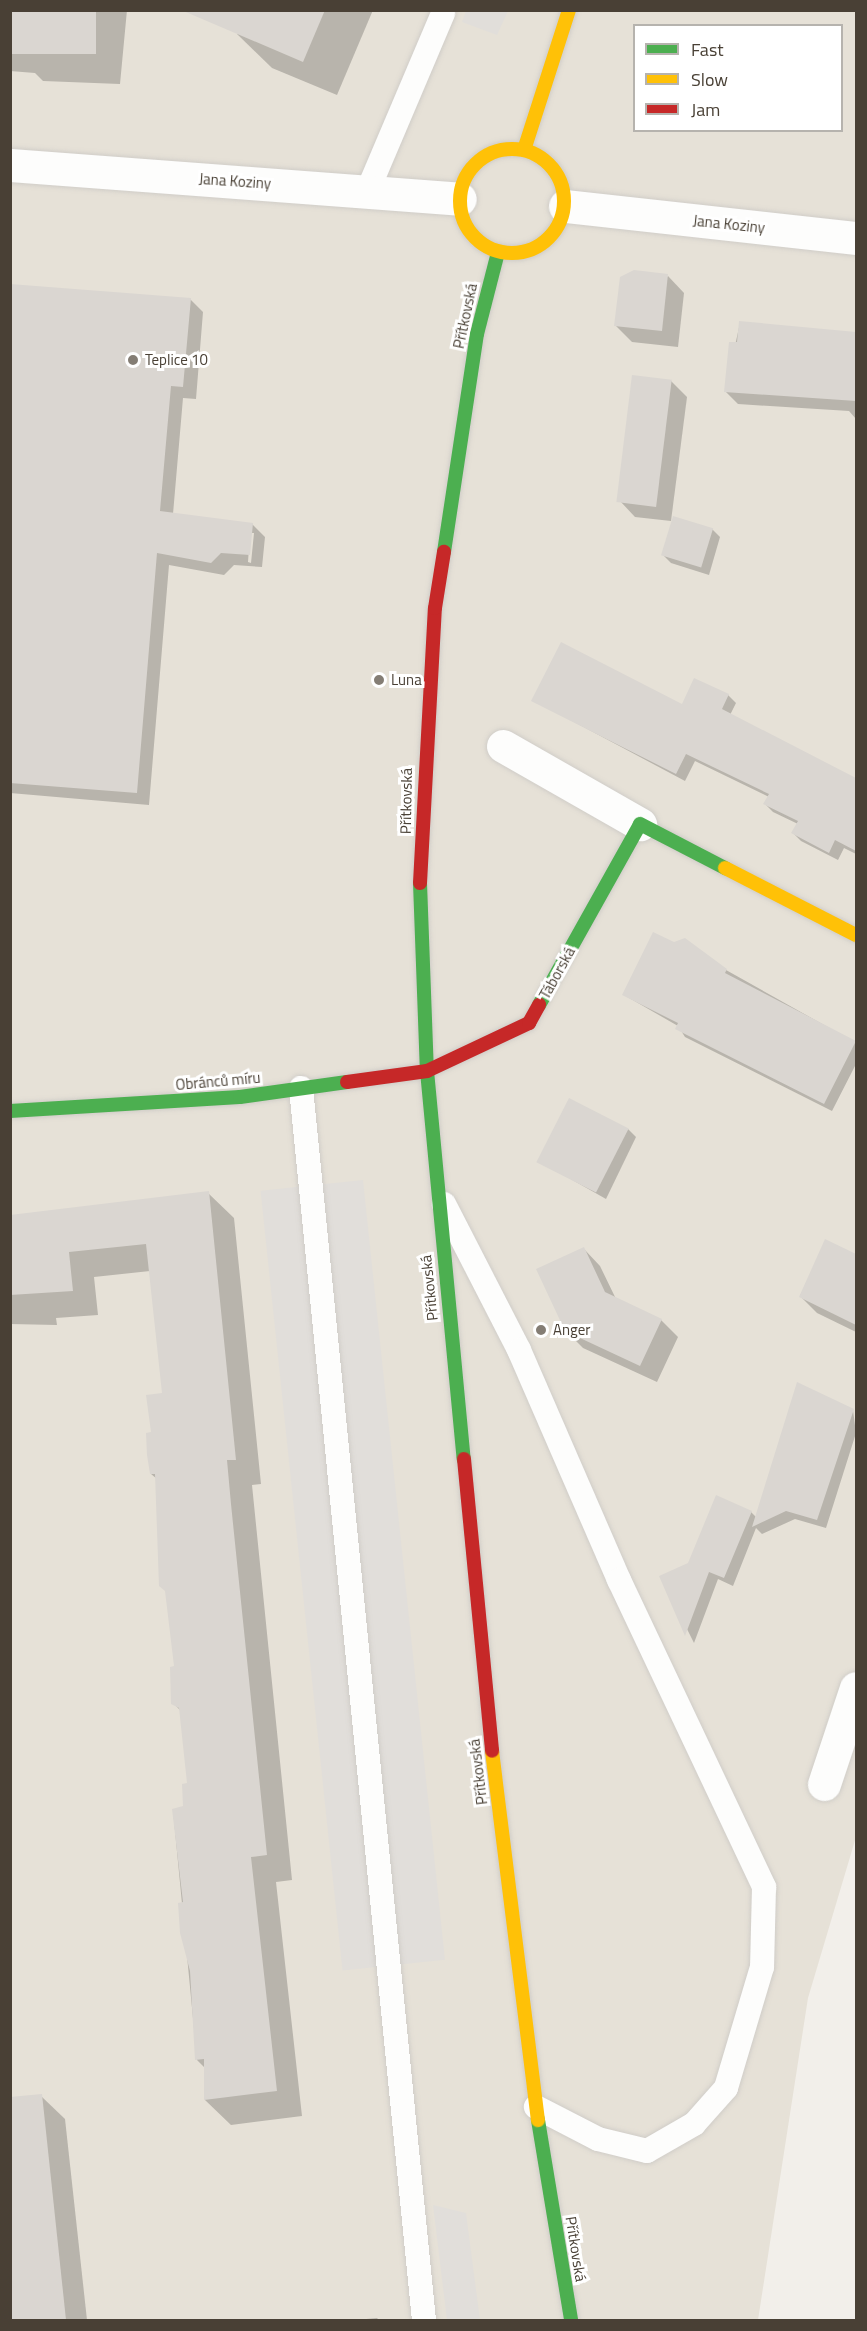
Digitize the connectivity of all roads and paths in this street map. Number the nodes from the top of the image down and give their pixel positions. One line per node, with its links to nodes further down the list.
1 (569, 10): 3 (street)
2 (443, 13): 5 (lane)
3 (524, 150): 6 (street); 7 (street)
4 (10, 165): 5 (street, Jana Koziny)
5 (368, 190): 6 (street, Jana Koziny)
6 (460, 199): 9 (street)
7 (565, 206): 8 (street, Jana Koziny); 9 (street)
8 (856, 238)
9 (498, 252): 13 (street, Přítkovská)
10 (503, 746): 11 (street)
11 (640, 824): 12 (street); 13 (street, Táborská)
12 (856, 935)
13 (427, 1071): 14 (street, Obránců míru); 16 (street, Přítkovská)
14 (301, 1088): 15 (street, Obránců míru); 20 (lane)
15 (10, 1111)
16 (435, 1187): 19 (street, Přítkovská); 19 (lane)
17 (856, 1688): 18 (street)
18 (824, 1784)
19 (536, 2107): 21 (street, Přítkovská)
20 (424, 2320)
21 (571, 2320)

